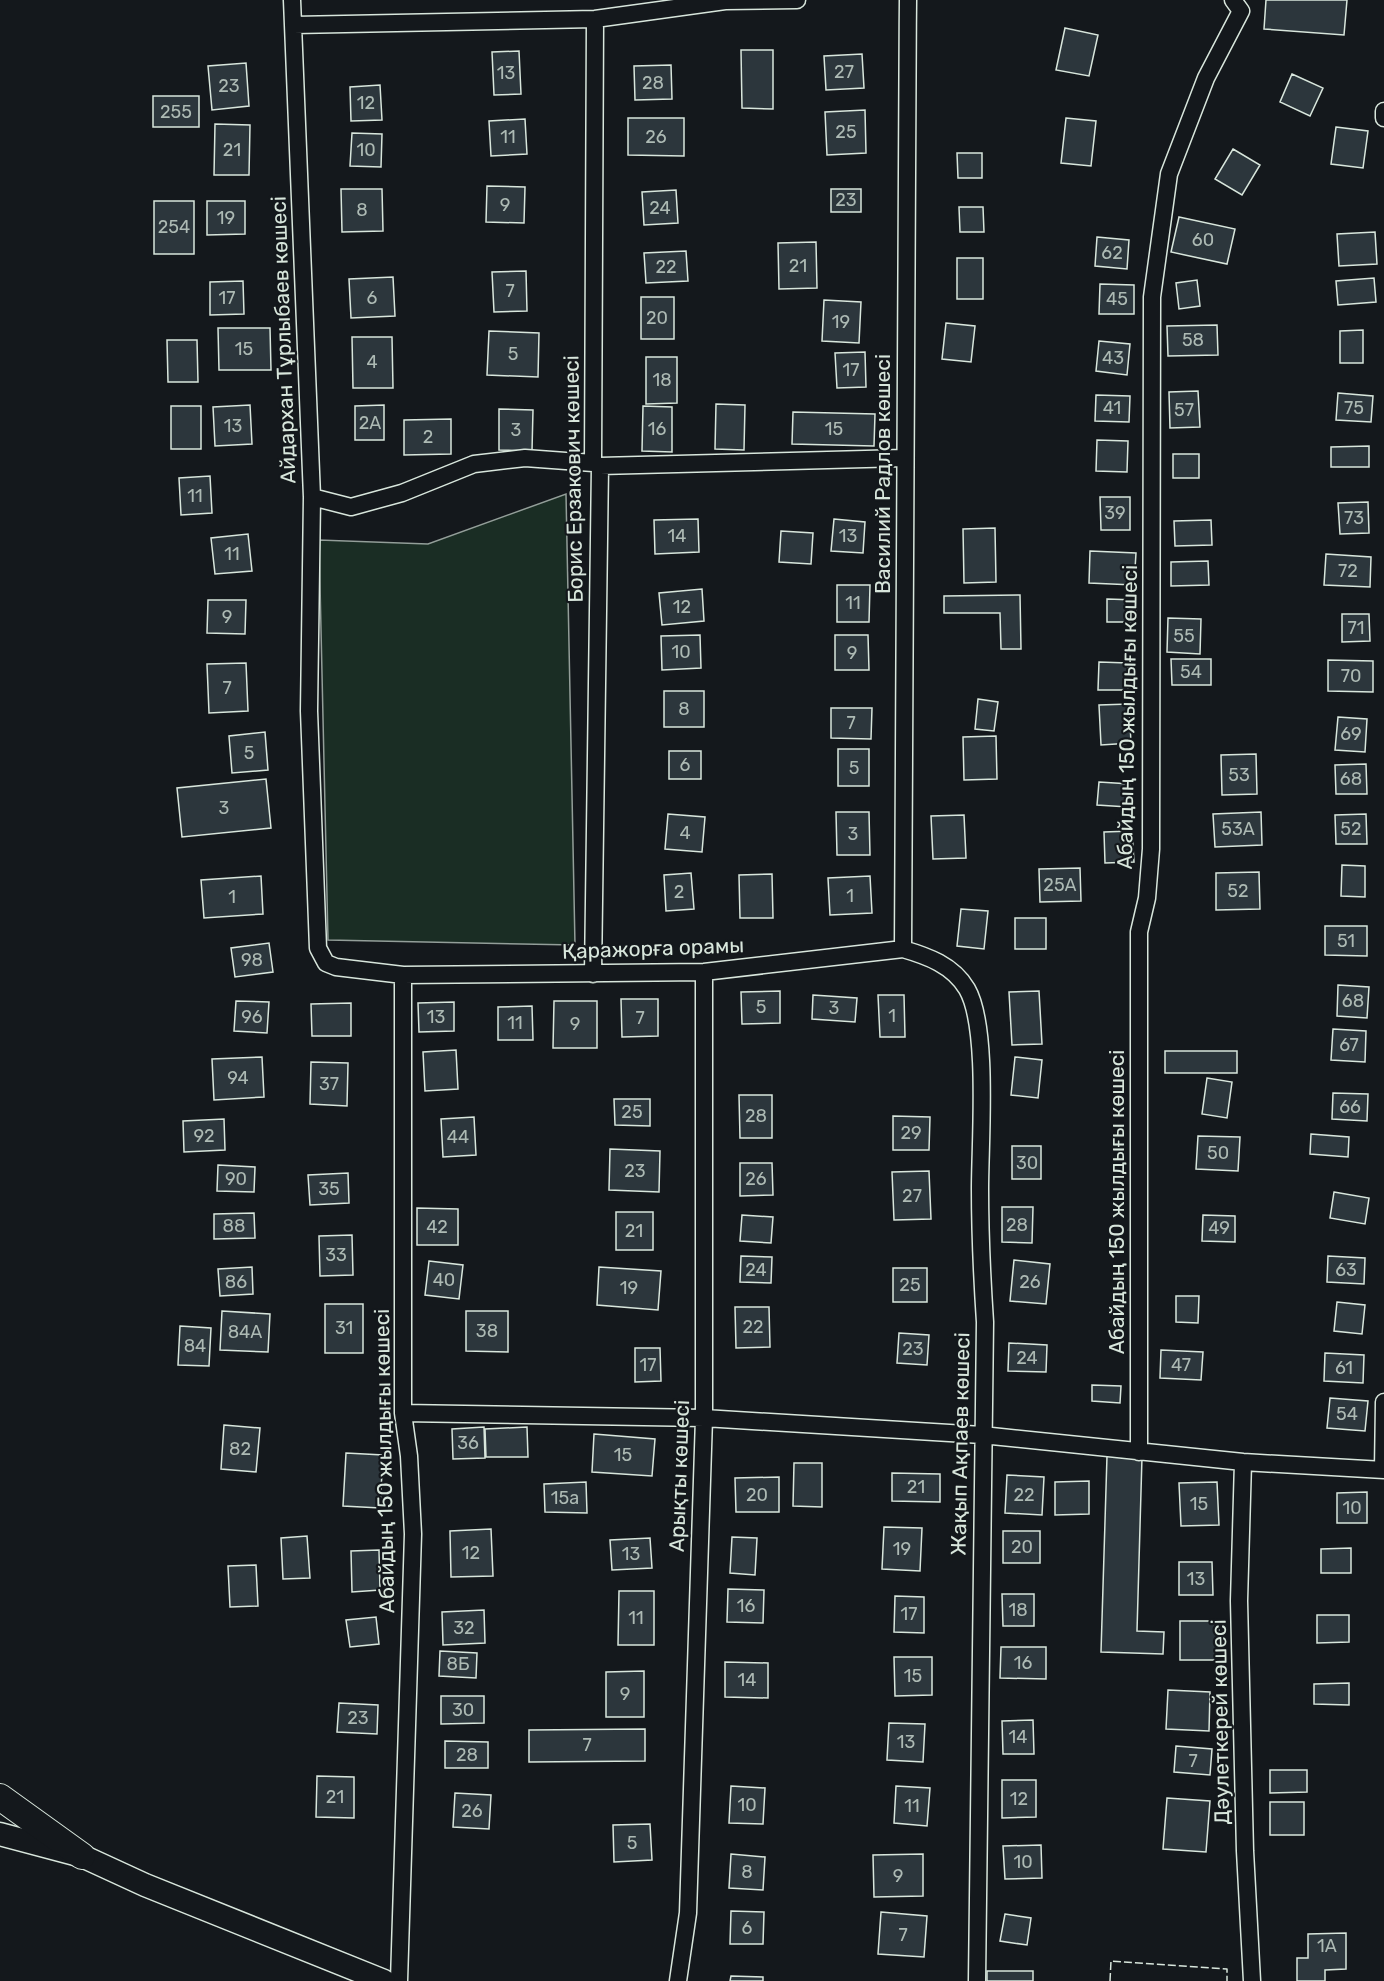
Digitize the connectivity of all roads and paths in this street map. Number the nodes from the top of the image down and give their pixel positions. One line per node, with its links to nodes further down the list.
1 (292, 0): 7 (street, Айдархан Тұрлыбаев көшесі)
2 (797, 0): 5 (street)
3 (908, 0): 10 (street, Василий Радлов көшесі)
4 (1233, 0): 21 (street, Абайдың 150 жылдығы көшесі)
5 (725, 1): 6 (street)
6 (595, 20): 7 (street); 11 (street, Борис Ерзакович көшесі)
7 (294, 25): 12 (street, Айдархан Тұрлыбаев көшесі)
8 (1384, 111): 9 (street)
9 (1384, 118)
10 (903, 458): 11 (street, Айдархан Тұрлыбаев көшесі); 13 (street, Василий Радлов көшесі)
11 (596, 464): 12 (street, Айдархан Тұрлыбаев көшесі); 15 (street, Борис Ерзакович көшесі)
12 (312, 497): 16 (street, Қаражорға орамы)
13 (903, 949): 14 (street, Қаражорға орамы); 20 (street, Жақып Ақпаев көшесі)
14 (704, 972): 15 (street, Қаражорға орамы); 19 (street, Арықты көшесі)
15 (593, 974): 16 (street, Қаражорға орамы)
16 (403, 975): 18 (street, Абайдың 150 жылдығы көшесі)
17 (1384, 1402): 23 (street)
18 (404, 1413): 19 (street); 28 (street, Абайдың 150 жылдығы көшесі)
19 (704, 1418): 20 (street); 29 (street, Арықты көшесі)
20 (982, 1435): 21 (street); 30 (street, Жақып Ақпаев көшесі)
21 (1138, 1452): 22 (street)
22 (1243, 1462): 23 (street); 31 (street, Дәулеткерей көшесі)
23 (1384, 1470)
24 (0, 1797): 26 (main road)
25 (0, 1834): 26 (street)
26 (82, 1856): 27 (street)
27 (384, 1981)
28 (399, 1981)
29 (678, 1981)
30 (977, 1981)
31 (1251, 1981)

